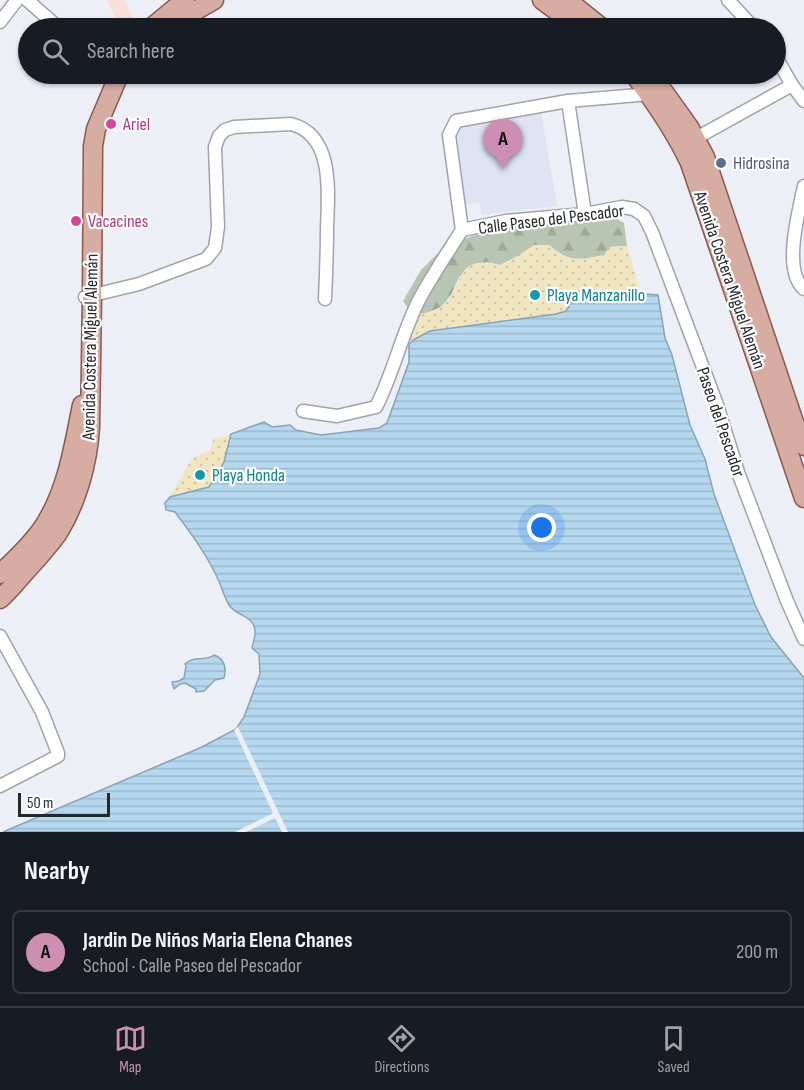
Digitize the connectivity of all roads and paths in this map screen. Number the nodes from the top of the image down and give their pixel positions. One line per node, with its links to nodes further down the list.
1 (17, 0): 14 (street)
2 (27, 0): 8 (street)
3 (185, 0): 9 (main road)
4 (214, 0): 10 (main road)
5 (542, 0): 11 (main road)
6 (567, 0): 12 (main road)
7 (728, 0): 13 (street)
8 (48, 18)
9 (163, 18)
10 (184, 18)
11 (566, 18)
12 (590, 18)
13 (745, 18)
14 (0, 22)
15 (786, 74): 18 (street)
16 (111, 84): 27 (main road, Avenida Costera Miguel Alemán)
17 (653, 84): 20 (street); 21 (main road, Avenida Costera Miguel Alemán)
18 (792, 85): 19 (street); 21 (street)
19 (803, 98)
20 (568, 101): 24 (street); 25 (street, Calle Paseo del Pescador)
21 (689, 142): 30 (main road, Avenida Costera Miguel Alemán); 31 (main road, Avenida Costera Miguel Alemán)
22 (804, 186): 26 (street)
23 (634, 209): 24 (street, Calle Paseo del Pescador); 35 (street, Paseo del Pescador)
24 (585, 214): 25 (street, Calle Paseo del Pescador)
25 (462, 230): 29 (street)
26 (804, 289)
27 (88, 296): 28 (street); 32 (main road, Avenida Costera Miguel Alemán); 33 (main road, Avenida Costera Miguel Alemán)
28 (326, 299)
29 (303, 411)
30 (804, 446)
31 (804, 498)
32 (0, 574)
33 (0, 599)
34 (0, 636): 36 (street)
35 (804, 639)
36 (0, 786)

